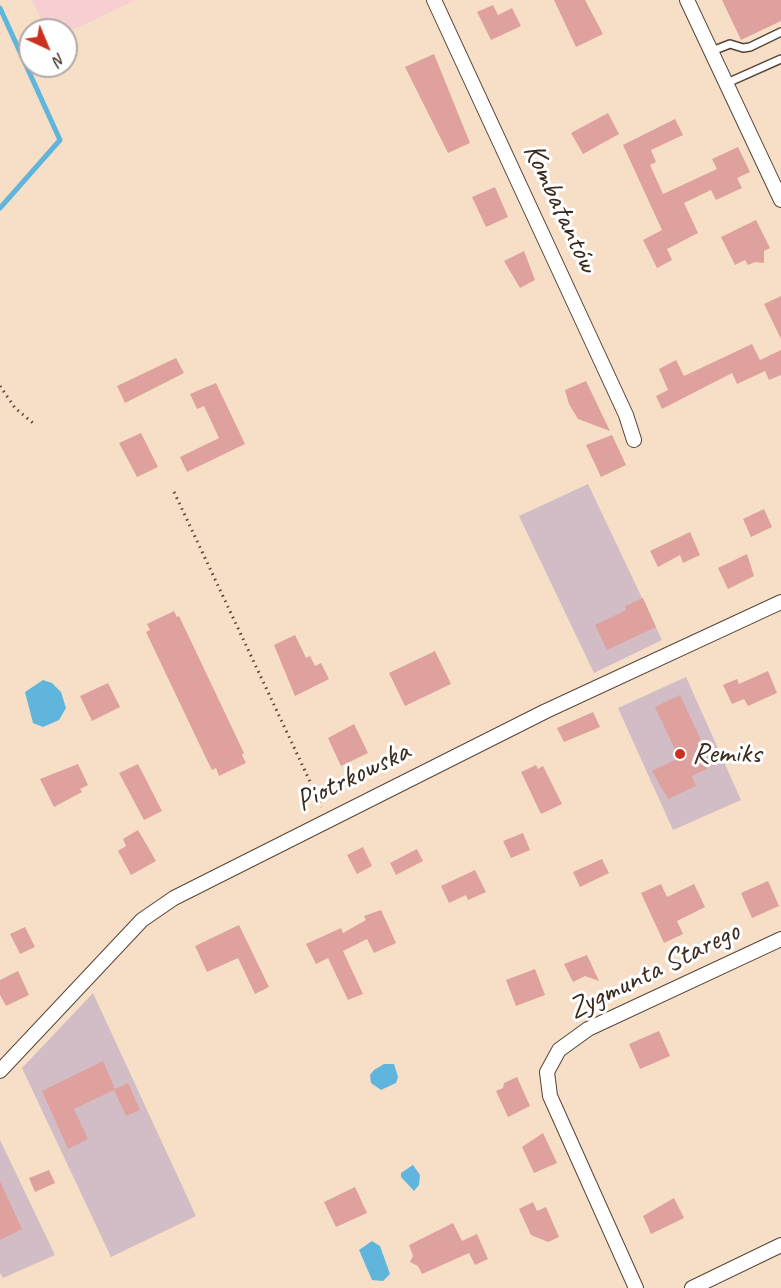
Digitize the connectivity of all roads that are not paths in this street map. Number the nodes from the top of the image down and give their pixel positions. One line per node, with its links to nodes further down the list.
1 (434, 0): 8 (street, Kombatantów)
2 (687, 0): 4 (street)
3 (781, 32): 4 (lane)
4 (712, 51): 6 (street)
5 (781, 58): 6 (lane)
6 (727, 83): 7 (street)
7 (781, 200)
8 (634, 440)
9 (781, 602): 11 (street, Piotrkowska)
10 (781, 939): 13 (street, Zygmunta Starego)
11 (0, 1071)
12 (781, 1245): 14 (street)
13 (636, 1288)
14 (692, 1288)

